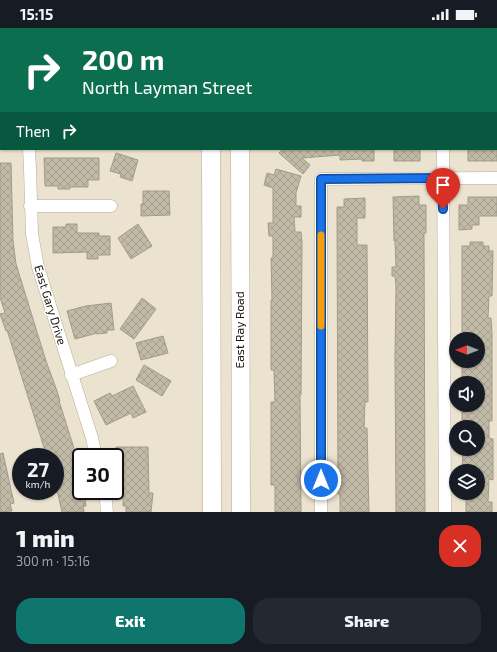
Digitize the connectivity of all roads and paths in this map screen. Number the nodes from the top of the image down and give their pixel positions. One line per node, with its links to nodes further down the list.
1 (29, 150): 7 (street, East Gary Drive)
2 (212, 150): 14 (main road)
3 (240, 150): 15 (main road, East Ray Road)
4 (443, 150): 5 (street)
5 (442, 178): 6 (street); 16 (street); 17 (street)
6 (497, 178)
7 (30, 206): 8 (street); 10 (street, East Gary Drive)
8 (111, 206)
9 (111, 361): 10 (street)
10 (71, 375): 11 (street, East Gary Drive)
11 (94, 448)
12 (106, 500): 13 (street)
13 (107, 512)
14 (212, 512)
15 (240, 512)
16 (321, 512)
17 (446, 512)

